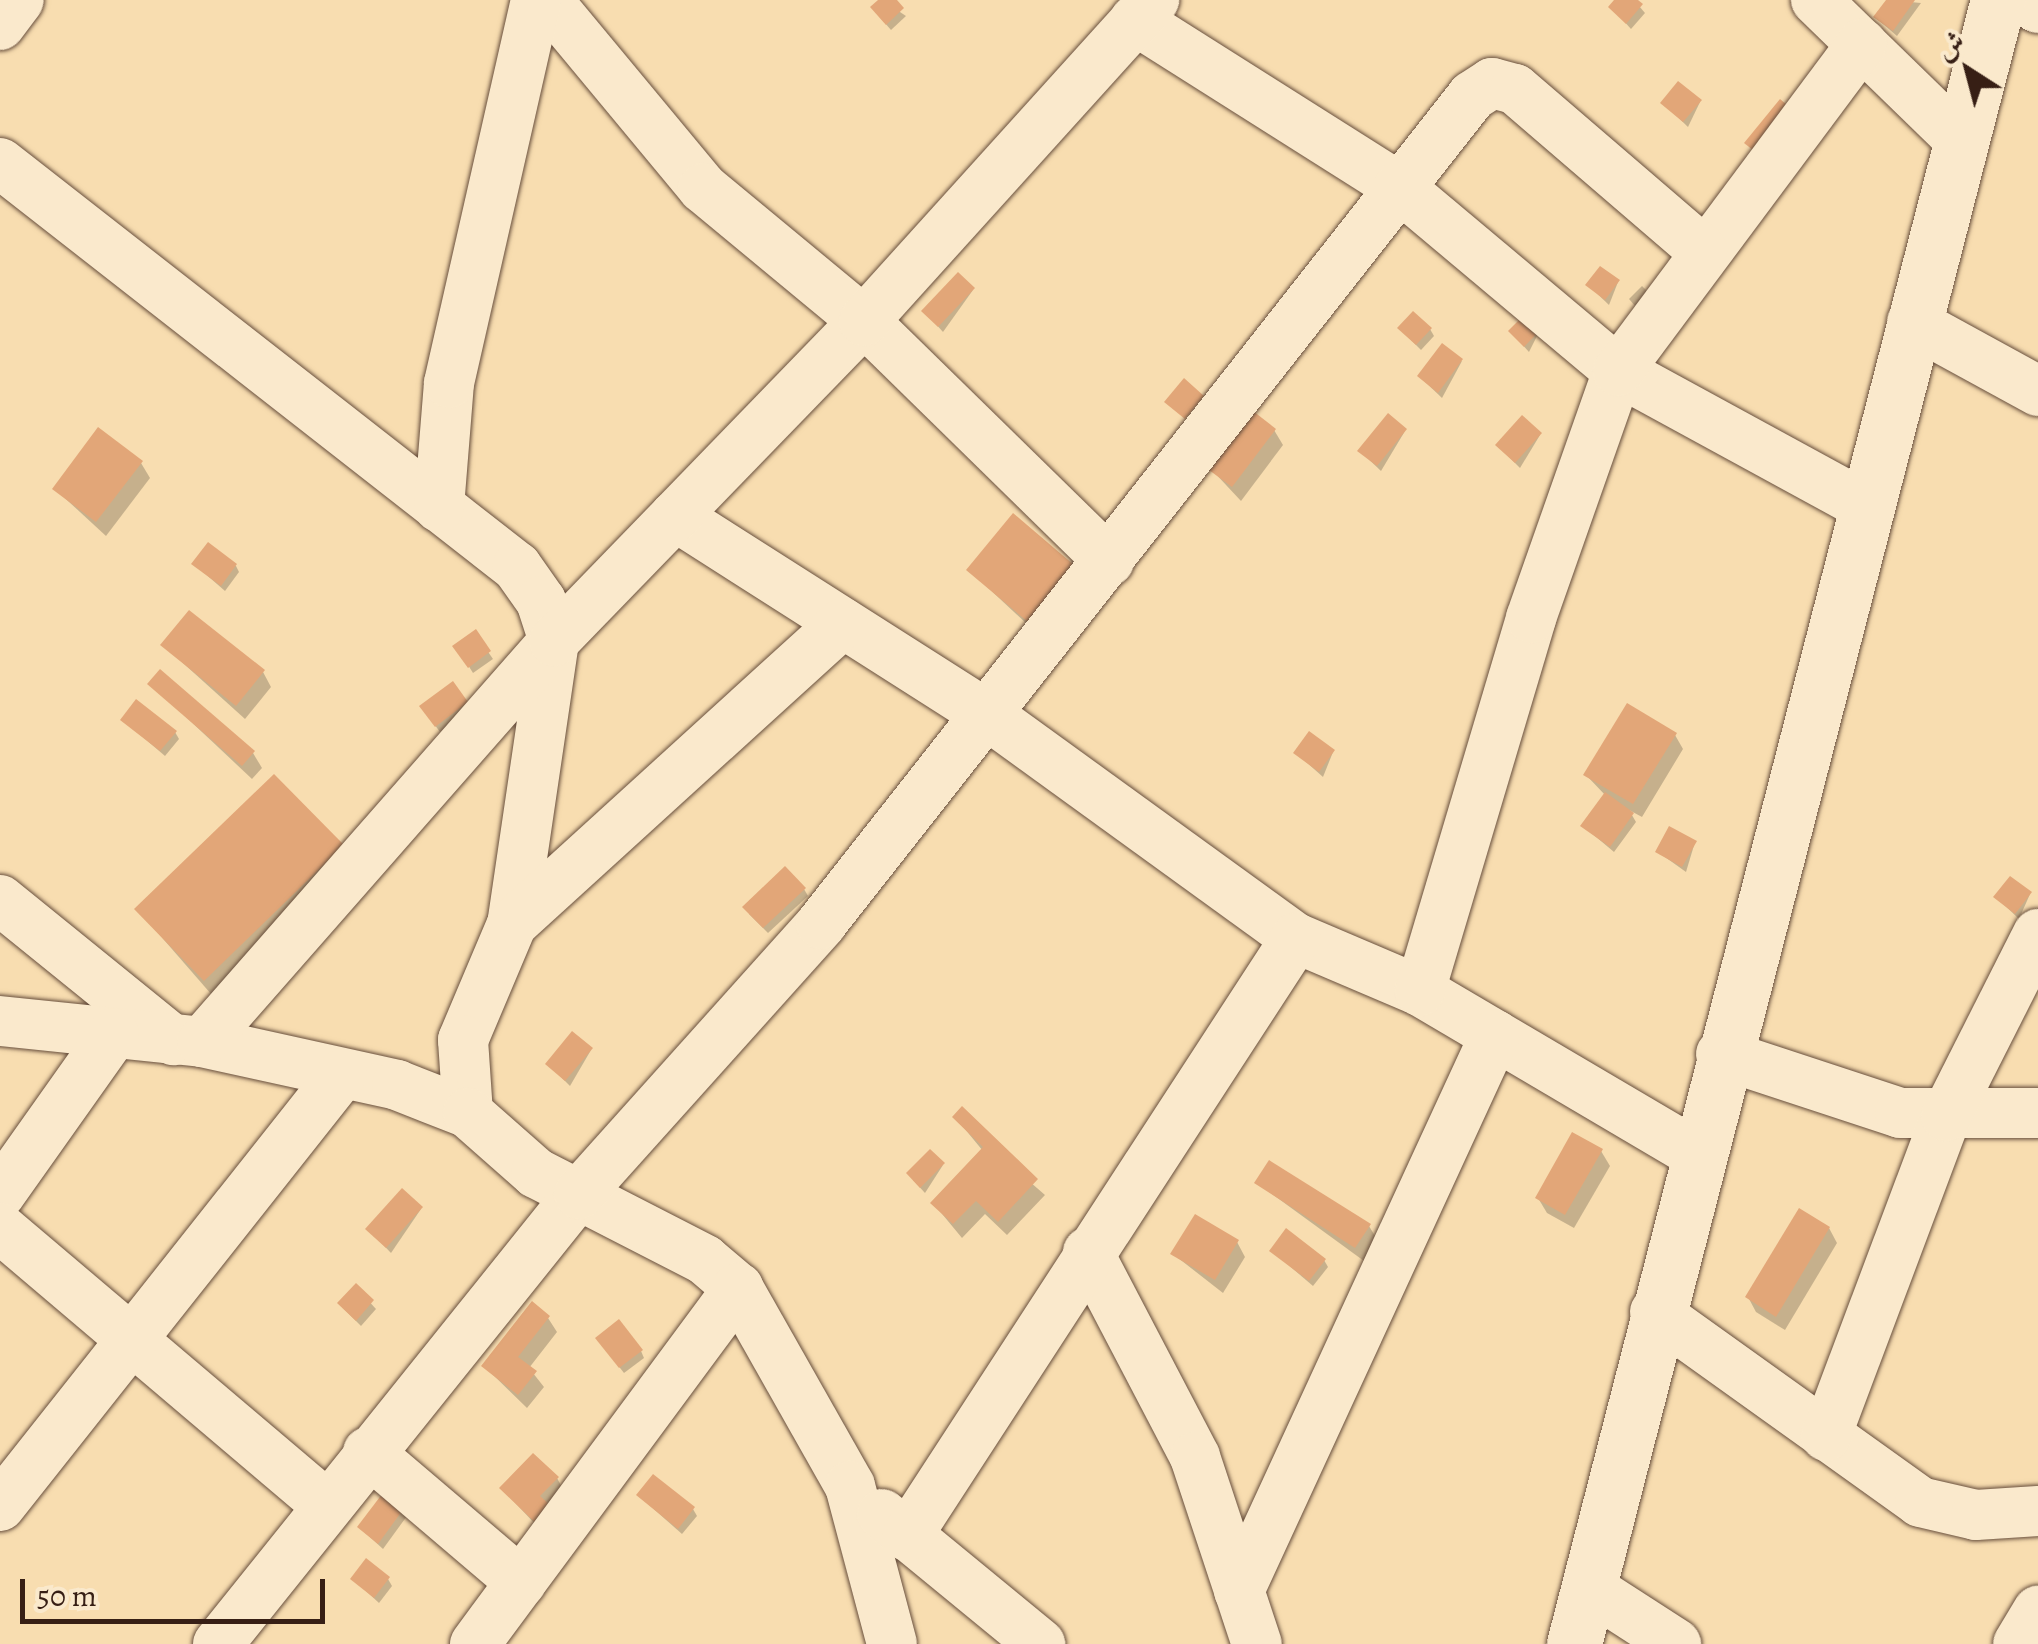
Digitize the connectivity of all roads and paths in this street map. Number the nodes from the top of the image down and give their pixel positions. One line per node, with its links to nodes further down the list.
1 (19, 0): 9 (street)
2 (536, 0): 20 (street)
3 (547, 0): 15 (street)
4 (1816, 0): 10 (street)
5 (1998, 0): 11 (street)
6 (2024, 0): 7 (street)
7 (2038, 8)
8 (1144, 10): 13 (street); 15 (street)
9 (0, 25)
10 (1862, 44): 11 (street); 14 (street)
11 (1956, 136): 16 (street)
12 (0, 163): 20 (street)
13 (1399, 187): 14 (street); 17 (street); 22 (street)
14 (1702, 250): 17 (street)
15 (864, 321): 21 (street); 22 (street)
16 (1912, 322): 18 (street); 19 (street)
17 (1618, 372): 19 (street); 30 (street)
18 (2038, 391)
19 (1864, 504): 35 (street)
20 (440, 506): 24 (street)
21 (676, 516): 23 (street); 24 (street)
22 (1109, 561): 25 (street)
23 (843, 623): 25 (street); 27 (street)
24 (554, 641): 27 (street); 34 (street)
25 (989, 716): 29 (street); 42 (street)
26 (0, 900): 34 (street)
27 (512, 924): 38 (street)
28 (2038, 934): 39 (street)
29 (1296, 938): 30 (street); 44 (street)
30 (1420, 991): 33 (street)
31 (0, 1021): 32 (street)
32 (114, 1033): 34 (street); 41 (street)
33 (1495, 1035): 40 (street); 57 (street)
34 (187, 1041): 36 (street)
35 (1721, 1054): 39 (street); 40 (street)
36 (342, 1074): 38 (street); 47 (street)
37 (2038, 1113): 39 (street)
38 (468, 1114): 42 (street)
39 (1946, 1116): 48 (street)
40 (1696, 1153): 46 (street)
41 (0, 1194)
42 (578, 1194): 45 (street); 49 (street)
43 (0, 1228): 47 (street)
44 (1088, 1252): 54 (street); 57 (street)
45 (738, 1288): 50 (street); 55 (street)
46 (1655, 1312): 48 (street); 56 (street)
47 (130, 1342): 51 (street); 52 (street)
48 (1826, 1436): 53 (street)
49 (368, 1452): 51 (street); 55 (street)
50 (850, 1486): 54 (street); 61 (street)
51 (326, 1504): 59 (street)
52 (0, 1506)
53 (2038, 1511)
54 (906, 1536): 62 (street)
55 (520, 1582): 60 (street)
56 (1588, 1587): 64 (street); 65 (street)
57 (1240, 1591): 63 (street)
58 (2038, 1611): 66 (street)
59 (218, 1644)
60 (475, 1644)
61 (892, 1644)
62 (1040, 1644)
63 (1256, 1644)
64 (1574, 1644)
65 (1676, 1644)
66 (2018, 1644)

